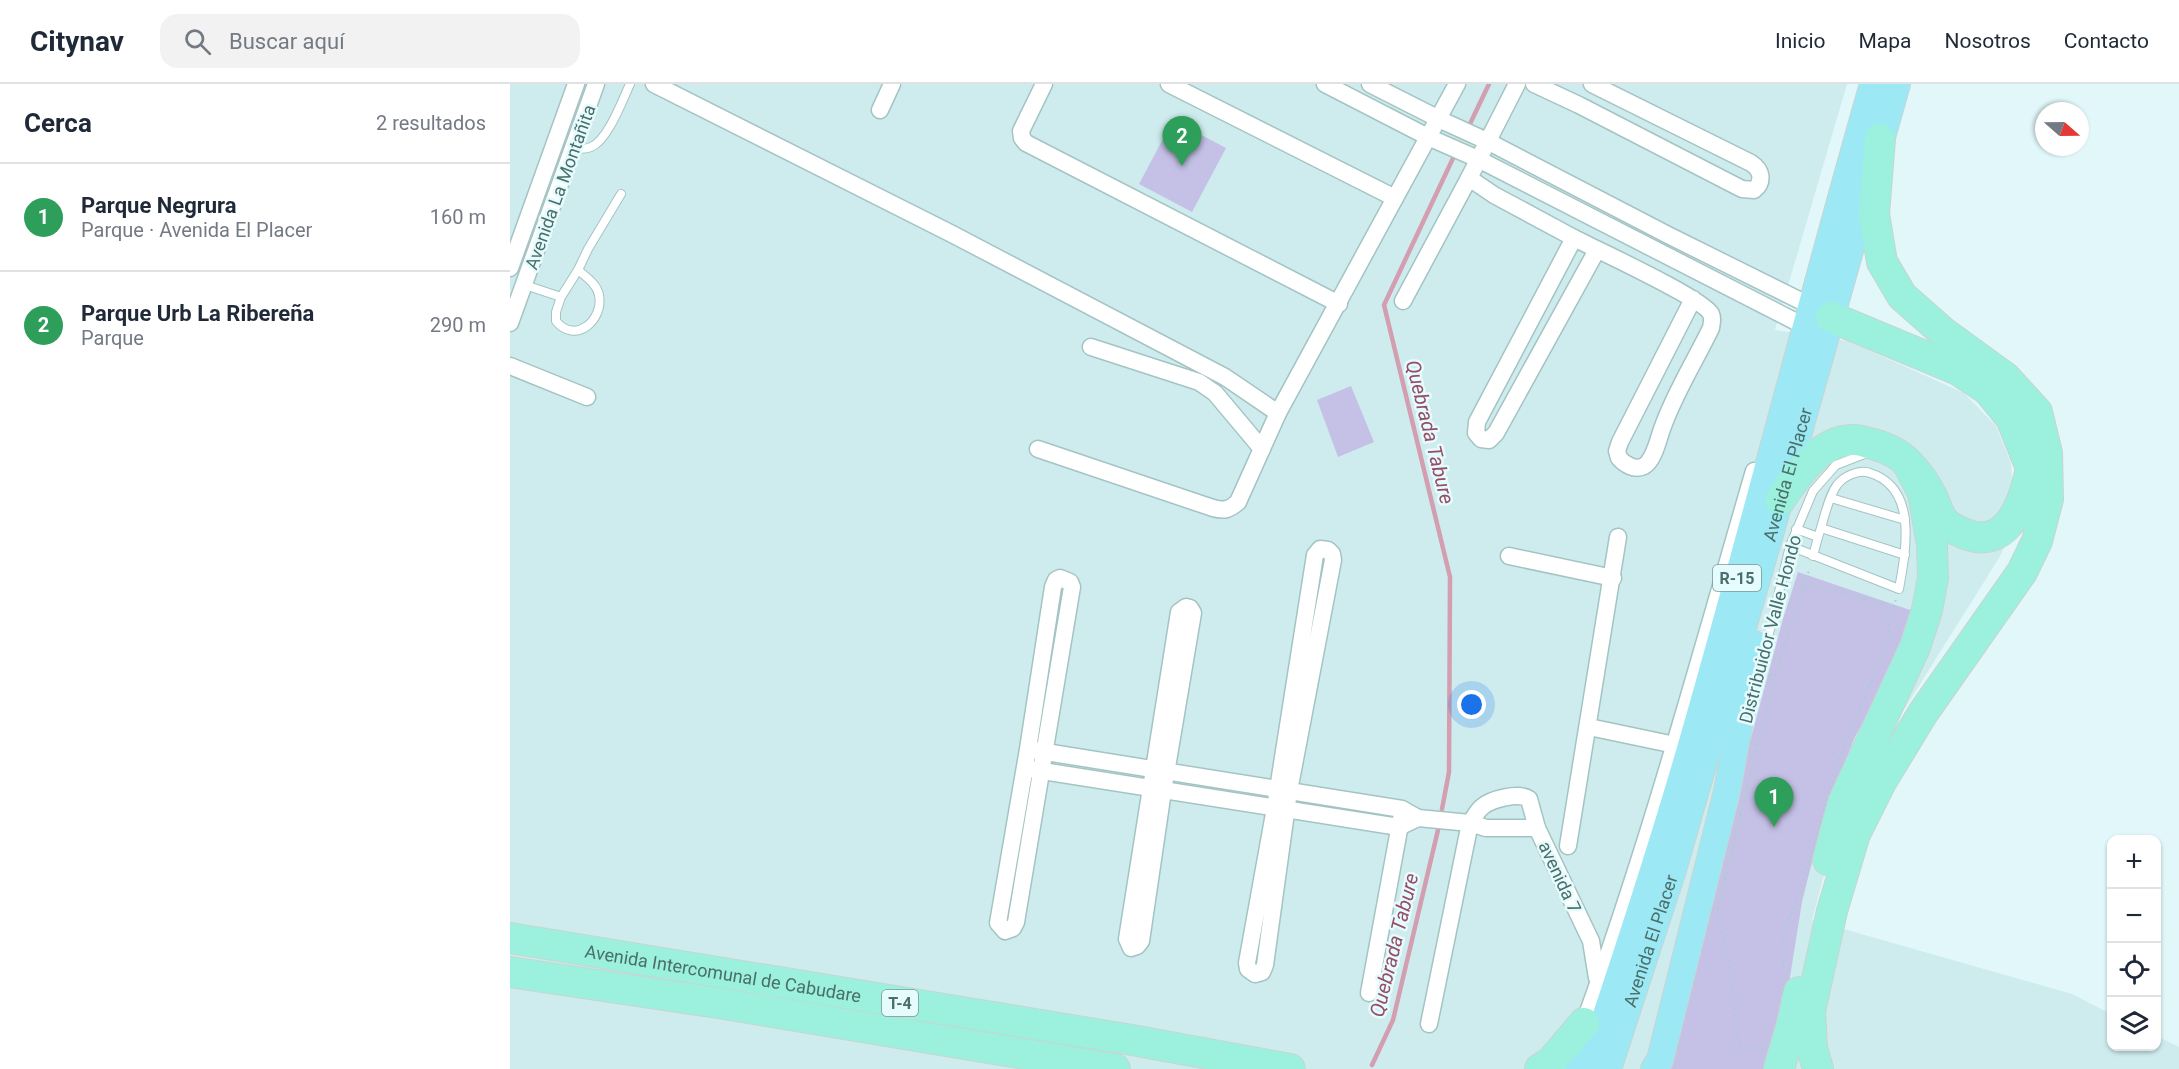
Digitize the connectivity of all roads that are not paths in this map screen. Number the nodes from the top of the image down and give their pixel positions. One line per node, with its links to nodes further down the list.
1 (576, 84): 28 (street, Avenida La Montañita)
2 (596, 84): 21 (street, Avenida La Montañita)
3 (630, 84): 21 (lane)
4 (654, 84): 41 (street)
5 (892, 84): 16 (street)
6 (1044, 84): 34 (street)
7 (1169, 84): 25 (street)
8 (1325, 84): 18 (street)
9 (1370, 84): 17 (street)
10 (1457, 84): 17 (street)
11 (1517, 84): 20 (street)
12 (1534, 84): 13 (street)
13 (1592, 84)
14 (1873, 84): 35 (main road, Avenida El Placer / R-15)
15 (1897, 84): 19 (main road, Avenida El Placer / R-15)
16 (880, 110)
17 (1441, 120): 18 (street); 20 (street)
18 (1431, 138): 22 (street); 25 (street)
19 (1881, 139): 35 (main road, Avenida El Placer / R-15); 58 (highway)
20 (1489, 142): 22 (street); 35 (street)
21 (573, 147): 30 (street, Avenida La Montañita)
22 (1478, 159): 23 (street); 35 (street)
23 (1468, 178): 26 (street); 33 (street)
24 (621, 194): 29 (lane)
25 (1395, 198): 34 (street)
26 (1574, 238): 27 (street); 27 (street)
27 (1597, 250): 32 (street)
28 (510, 268)
29 (578, 270): 31 (lane); 31 (lane)
30 (525, 285): 31 (lane); 36 (street, Avenida La Montañita)
31 (561, 297)
32 (1693, 299): 32 (street)
33 (1403, 300)
34 (1339, 304): 41 (street)
35 (1818, 321): 39 (main road, Avenida El Placer / R-15); 45 (highway); 47 (main road, Avenida El Placer / R-15)
36 (510, 323)
37 (1091, 347): 43 (street)
38 (510, 366): 40 (street)
39 (1786, 396): 60 (street); 88 (main road, Avenida El Placer / R-15)
40 (587, 397)
41 (1278, 413): 43 (street)
42 (1038, 449): 43 (street)
43 (1262, 449)
44 (1900, 456): 45 (highway); 47 (highway); 50 (lane, Distribuidor Valle Hondo); 91 (highway)
45 (2031, 468): 58 (highway)
46 (1831, 498): 48 (lane); 48 (lane); 49 (lane)
47 (1780, 500): 50 (main road, Avenida El Placer / R-15)
48 (1905, 520): 52 (lane)
49 (1820, 532): 50 (lane); 52 (lane); 54 (lane)
50 (1786, 536): 54 (lane); 56 (lane, Distribuidor Valle Hondo); 66 (main road); 89 (main road, Avenida El Placer / R-15)
51 (1618, 537): 55 (street)
52 (1905, 555): 54 (lane)
53 (1509, 556): 55 (street)
54 (1813, 556)
55 (1613, 578): 59 (street)
56 (1760, 667)
57 (1757, 678): 66 (lane, Distribuidor Valle Hondo)
58 (1923, 713): 92 (highway)
59 (1589, 727): 60 (street); 73 (street)
60 (1675, 745): 75 (street)
61 (1036, 751): 61 (street); 62 (street); 63 (street)
62 (1033, 769): 64 (street); 74 (street)
63 (1161, 770): 63 (street); 64 (street); 65 (street)
64 (1158, 790): 67 (street); 76 (street)
65 (1283, 790): 65 (street); 67 (street); 68 (street)
66 (1727, 791): 90 (main road)
67 (1280, 808): 67 (street); 71 (street)
68 (1402, 809): 69 (street); 71 (street)
69 (1418, 818): 70 (street); 71 (street)
70 (1470, 823): 72 (street, avenida 7); 72 (street, avenida 7); 83 (street)
71 (1399, 827): 81 (street)
72 (1537, 828): 77 (street, avenida 7)
73 (1568, 846)
74 (1016, 873)
75 (1635, 873): 77 (street); 80 (street)
76 (1141, 896)
77 (1584, 926): 80 (street, avenida 7)
78 (510, 938): 85 (highway, Avenida Intercomunal de Cabudare / T-4)
79 (510, 972): 84 (highway, Avenida Intercomunal de Cabudare / T-4)
80 (1598, 984): 82 (street)
81 (1369, 993)
82 (1584, 1023): 86 (highway); 87 (main road)
83 (1429, 1024)
84 (1115, 1069)
85 (1290, 1069)
86 (1540, 1069)
87 (1568, 1069)
88 (1588, 1069)
89 (1608, 1069)
90 (1654, 1069)
91 (1779, 1069)
92 (1818, 1069)

